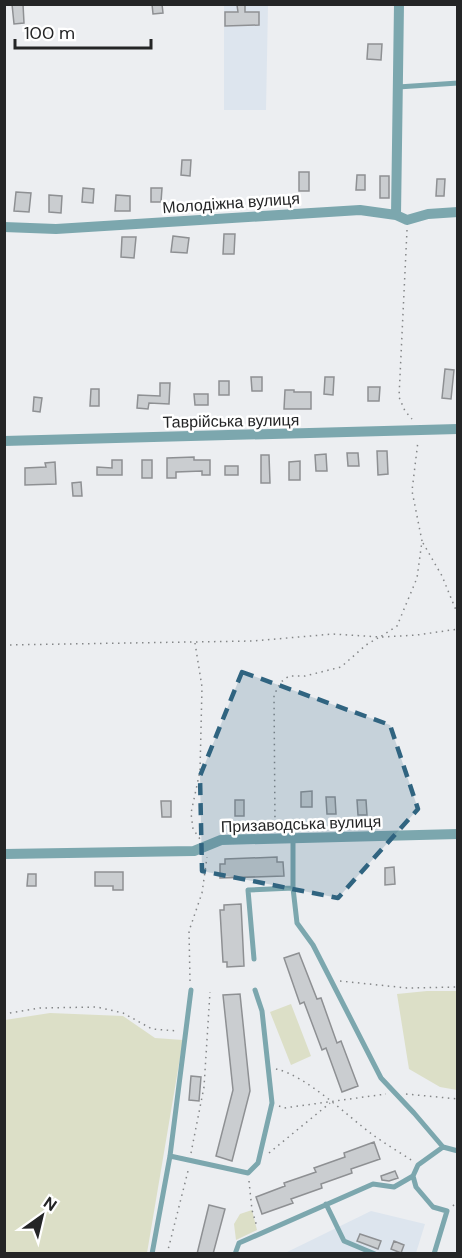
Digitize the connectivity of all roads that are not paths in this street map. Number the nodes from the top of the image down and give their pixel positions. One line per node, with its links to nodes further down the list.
1 (399, 4): 3 (street)
2 (458, 83): 3 (lane)
3 (398, 87): 5 (street)
4 (458, 212): 5 (street, Молодіжна вулиця)
5 (396, 215): 6 (street, Молодіжна вулиця)
6 (4, 227)
7 (458, 429): 8 (street, Таврійська вулиця)
8 (4, 441)
9 (458, 834): 10 (street, Призаводська вулиця)
10 (288, 837): 11 (street, Призаводська вулиця); 12 (lane)
11 (4, 854)
12 (293, 888): 13 (lane); 16 (lane)
13 (254, 959)
14 (191, 990): 18 (lane)
15 (255, 990): 18 (lane)
16 (443, 1147): 17 (lane); 19 (lane)
17 (458, 1151)
18 (170, 1155): 21 (lane)
19 (413, 1176): 20 (lane); 24 (lane)
20 (326, 1204): 22 (lane); 23 (lane)
21 (152, 1254)
22 (235, 1254)
23 (375, 1254)
24 (434, 1254)

